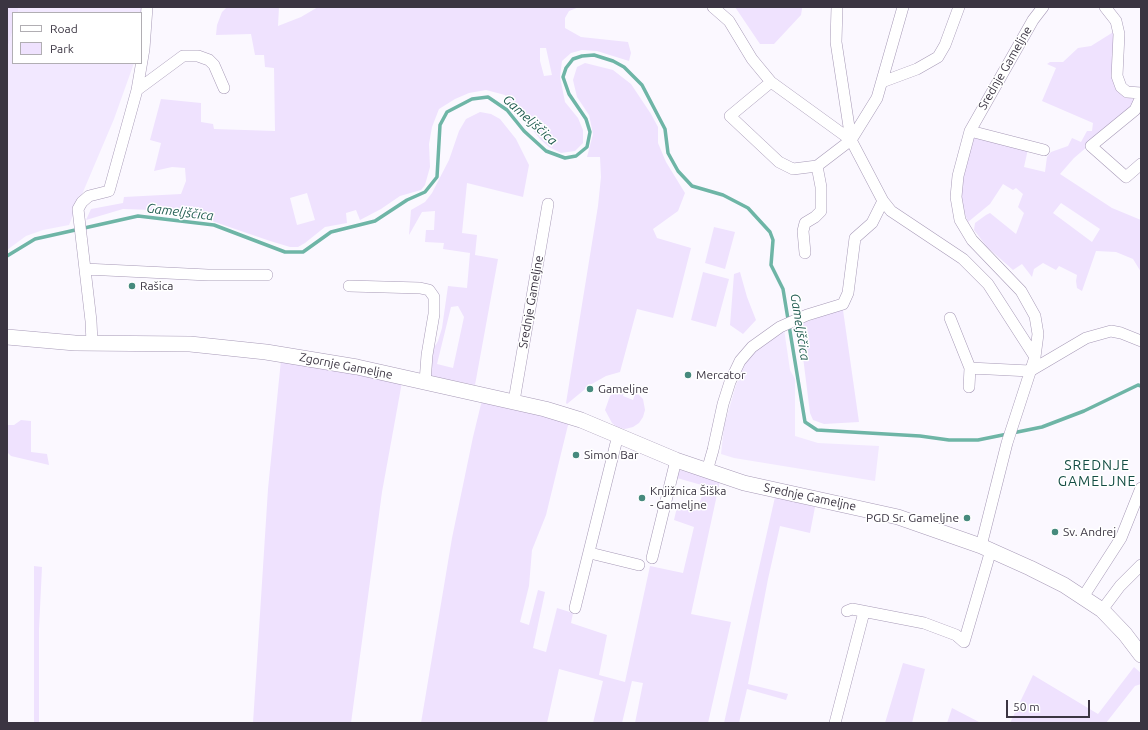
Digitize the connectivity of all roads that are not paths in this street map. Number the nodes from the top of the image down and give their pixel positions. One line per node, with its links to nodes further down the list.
1 (147, 7): 8 (street)
2 (713, 7): 10 (street)
3 (837, 7): 17 (street)
4 (903, 7): 11 (street)
5 (960, 7): 11 (street)
6 (1043, 7): 16 (street, Srednje Gameljne)
7 (1105, 7): 14 (street)
8 (142, 61)
9 (141, 64): 13 (street)
10 (771, 82): 17 (street); 20 (street)
11 (882, 82): 17 (street)
12 (224, 88): 13 (street)
13 (137, 90): 24 (street)
14 (1141, 93)
15 (1141, 97): 19 (street)
16 (970, 131): 18 (street); 31 (street, Srednje Gameljne)
17 (851, 140): 20 (street); 21 (street)
18 (1044, 150)
19 (1141, 164)
20 (817, 166): 23 (street)
21 (883, 201): 31 (street); 39 (street)
22 (548, 204): 36 (street, Srednje Gameljne)
23 (805, 253)
24 (84, 269): 25 (street); 30 (street)
25 (267, 275)
26 (348, 286): 34 (street)
27 (950, 318): 32 (street)
28 (7, 337): 30 (street, Zgornje Gameljne)
29 (1141, 341): 33 (street)
30 (92, 343): 34 (street, Zgornje Gameljne)
31 (1034, 357): 33 (street, Srednje Gameljne)
32 (970, 368): 33 (street); 35 (street)
33 (1030, 372): 41 (street, Srednje Gameljne)
34 (425, 382): 36 (street, Srednje Gameljne)
35 (969, 387)
36 (514, 401): 37 (street, Srednje Gameljne)
37 (618, 435): 38 (street, Srednje Gameljne); 42 (street)
38 (676, 460): 39 (street, Srednje Gameljne); 43 (street)
39 (707, 471): 41 (street, Srednje Gameljne)
40 (1141, 488): 46 (street)
41 (986, 548): 46 (street, Srednje Gameljne); 50 (street)
42 (590, 553): 44 (street); 47 (street)
43 (652, 558)
44 (639, 565)
45 (1141, 565): 48 (street)
46 (1083, 597): 48 (street, Srednje Gameljne)
47 (575, 608)
48 (1102, 610): 51 (street, Srednje Gameljne)
49 (847, 611): 50 (street)
50 (864, 612): 52 (street)
51 (1141, 655)
52 (835, 723)

